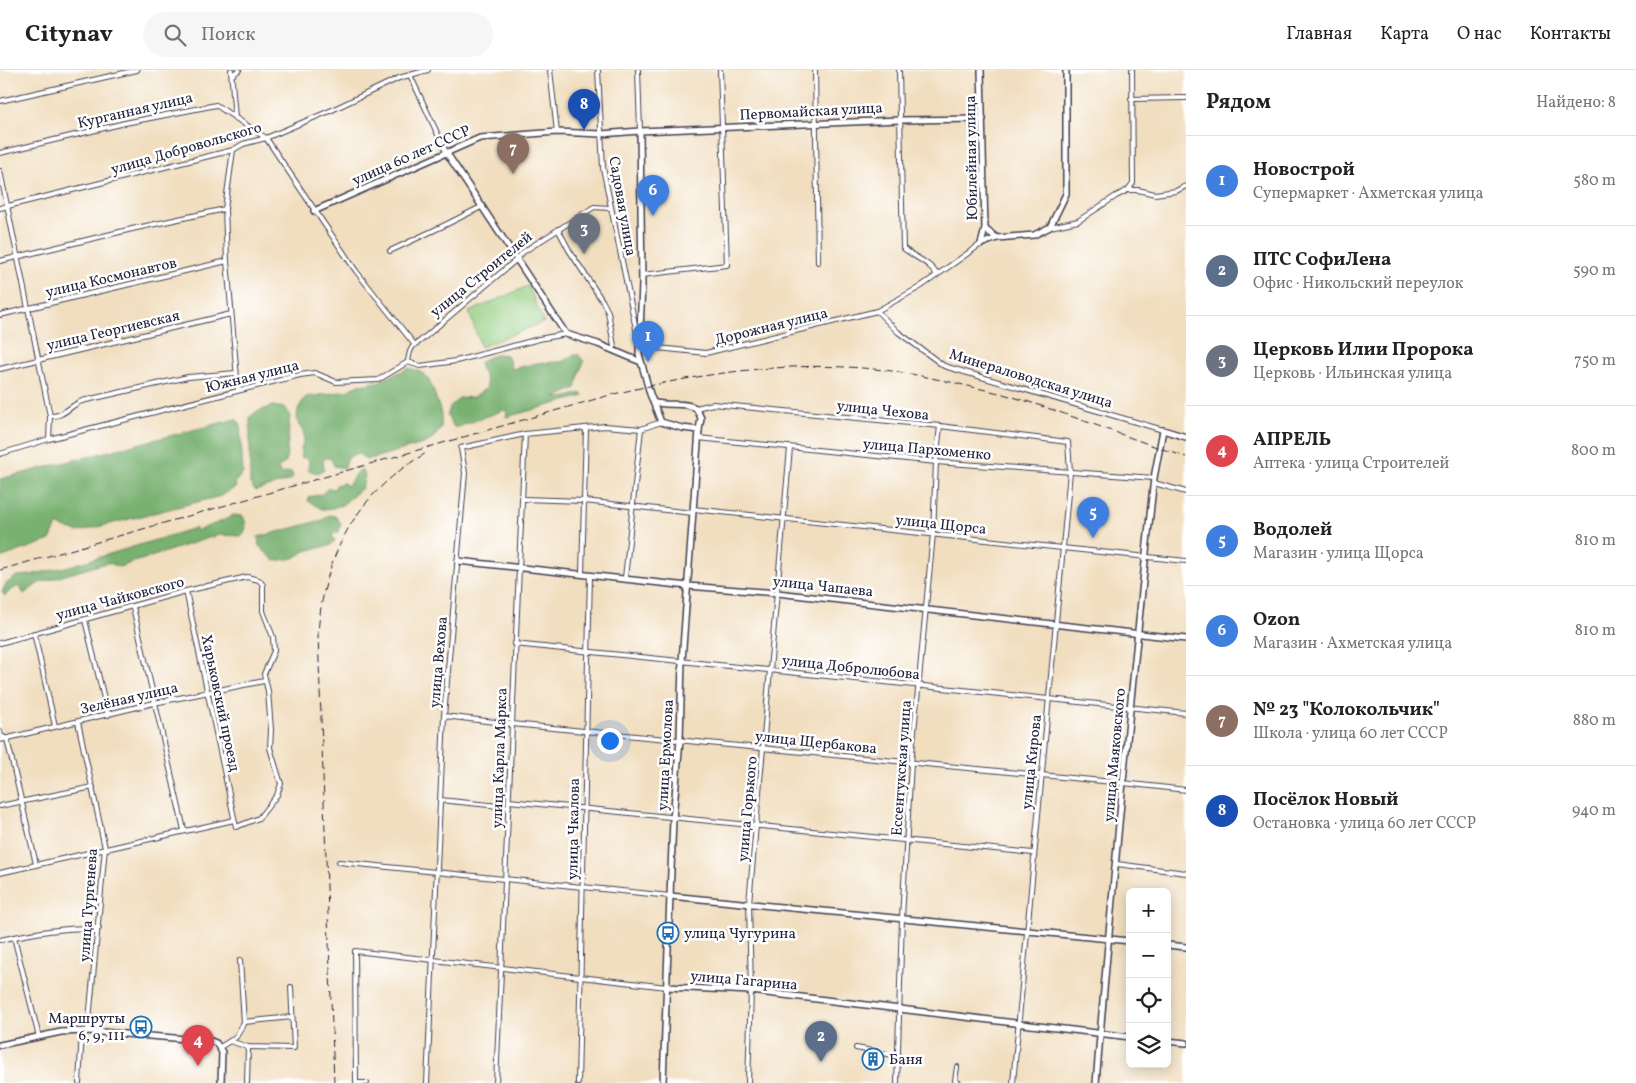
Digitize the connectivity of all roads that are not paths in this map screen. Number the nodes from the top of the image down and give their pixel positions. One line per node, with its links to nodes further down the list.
1 (137, 70): 17 (street)
2 (239, 70): 13 (street)
3 (428, 70): 14 (street, улица Добровольского)
4 (550, 70): 24 (street)
5 (598, 70): 25 (street, Садовая улица)
6 (638, 70): 23 (street)
7 (720, 70): 22 (street)
8 (815, 70): 21 (street)
9 (899, 70): 20 (street)
10 (981, 70): 19 (street, Юбилейная улица)
11 (1066, 70): 39 (street)
12 (1132, 70): 16 (street)
13 (232, 72): 18 (street)
14 (410, 75): 26 (street, улица Добровольского); 28 (street)
15 (1186, 98): 16 (street)
16 (1131, 99): 32 (street)
17 (0, 102)
18 (235, 118): 26 (street, Курганная улица); 29 (street, Курганная улица)
19 (983, 119): 20 (street, Первомайская улица); 40 (street, Юбилейная улица)
20 (900, 120): 21 (street, Первомайская улица); 51 (street)
21 (817, 124): 22 (street, Первомайская улица); 49 (street)
22 (722, 128): 23 (street, Первомайская улица); 50 (street)
23 (640, 131): 25 (street, улица 60 лет СССР); 50 (street)
24 (557, 132): 25 (street, улица 60 лет СССР); 28 (street, улица 60 лет СССР)
25 (601, 134): 36 (street, Садовая улица)
26 (266, 138): 27 (street, улица Добровольского); 38 (street)
27 (233, 150): 33 (street, улица Добровольского); 37 (street)
28 (446, 152): 34 (street); 38 (street, улица 60 лет СССР)
29 (0, 153)
30 (0, 171): 33 (street)
31 (1186, 186): 32 (street)
32 (1128, 190): 39 (street)
33 (8, 206): 35 (street, улица Добровольского); 45 (street)
34 (483, 206): 44 (street); 46 (street)
35 (0, 208)
36 (610, 208): 41 (street, улица Строителей); 58 (street, Садовая улица)
37 (225, 209): 45 (street); 48 (street)
38 (314, 211): 57 (street)
39 (1050, 227): 42 (street)
40 (985, 229): 42 (street); 43 (street, Юбилейная улица)
41 (558, 230): 46 (street, улица Строителей); 59 (street)
42 (997, 238): 43 (street)
43 (981, 244): 51 (street, Дорожная улица)
44 (390, 251)
45 (17, 257): 47 (street); 52 (street)
46 (517, 259): 56 (street); 57 (street, улица Строителей)
47 (0, 261)
48 (227, 262): 52 (street, улица Космонавтов); 54 (street)
49 (818, 262)
50 (642, 275): 58 (street)
51 (937, 275): 53 (street, Дорожная улица)
52 (28, 308): 55 (street, улица Космонавтов); 60 (street)
53 (877, 311): 58 (street, Дорожная улица); 74 (street, Минераловодская улица)
54 (231, 314): 60 (street, улица Георгиевская); 64 (street)
55 (0, 315)
56 (566, 334): 59 (street); 61 (street)
57 (414, 344): 61 (street)
58 (639, 345): 62 (street)
59 (613, 350): 62 (street)
60 (39, 360): 63 (street, улица Георгиевская); 68 (street)
61 (408, 362): 65 (street, Южная улица)
62 (642, 362): 66 (street)
63 (0, 369)
64 (236, 373): 65 (street); 68 (street)
65 (238, 390): 78 (street, Южная улица)
66 (653, 402): 67 (street); 69 (street)
67 (696, 408): 70 (street, улица Чехова); 73 (street, улица Ермолова)
68 (50, 416): 78 (street)
69 (661, 422): 72 (street, улица Вехова); 73 (street)
70 (940, 426): 79 (street, улица Чехова); 82 (street, Ессентукская улица)
71 (586, 428): 72 (street, улица Вехова); 75 (street, улица Вехова); 87 (street)
72 (641, 429): 88 (street)
73 (699, 430): 77 (street, улица Ермолова)
74 (1164, 430): 76 (street); 84 (street, улица Маяковского)
75 (525, 434): 86 (street, улица Карла Маркса); 94 (street, улица Вехова)
76 (1186, 437)
77 (698, 438): 80 (street, улица Пархоменко); 89 (street, улица Ермолова)
78 (48, 439): 81 (street, Южная улица)
79 (1068, 442): 83 (street, улица Кирова)
80 (790, 448): 82 (street, улица Пархоменко); 90 (street, улица Горького)
81 (0, 454)
82 (936, 462): 83 (street, улица Пархоменко); 91 (street, Ессентукская улица)
83 (1070, 472): 84 (street, улица Пархоменко); 92 (street, улица Кирова)
84 (1154, 480): 85 (street, улица Пархоменко); 93 (street, улица Маяковского)
85 (1186, 492)
86 (522, 499): 87 (street, улица Щорса); 96 (street, улица Карла Маркса)
87 (584, 501): 88 (street, улица Щорса); 97 (street)
88 (633, 507): 89 (street, улица Щорса); 99 (street)
89 (693, 511): 90 (street, улица Щорса); 100 (street, улица Ермолова)
90 (784, 519): 91 (street, улица Щорса); 102 (street, улица Горького)
91 (933, 534): 92 (street, улица Щорса); 104 (street, Ессентукская улица)
92 (1062, 548): 93 (street, улица Щорса); 106 (street, улица Кирова)
93 (1146, 557): 95 (street, улица Щорса); 108 (street, улица Маяковского)
94 (458, 561): 96 (street, улица Чапаева); 123 (street, улица Вехова)
95 (1186, 561)
96 (519, 568): 97 (street, улица Чапаева); 111 (street, улица Карла Маркса)
97 (582, 574): 98 (street, улица Чапаева)
98 (590, 575): 99 (street, улица Чапаева); 112 (street, улица Чкалова)
99 (624, 578): 100 (street, улица Чапаева)
100 (688, 586): 102 (street, улица Чапаева); 113 (street, улица Ермолова)
101 (186, 591): 103 (street, улица Чайковского); 115 (street, улица Чайковского); 117 (street, Харьковский проезд)
102 (778, 594): 104 (street, улица Чапаева); 114 (street, улица Горького)
103 (133, 607): 105 (street, улица Чайковского); 119 (street)
104 (926, 610): 106 (street, улица Чапаева); 116 (street, Ессентукская улица)
105 (85, 620): 107 (street, улица Чайковского); 122 (street)
106 (1056, 624): 108 (street, улица Чапаева); 118 (street, улица Кирова)
107 (34, 633): 110 (street, улица Чайковского); 126 (street)
108 (1138, 634): 109 (street, улица Чапаева); 120 (street, улица Маяковского)
109 (1186, 639)
110 (0, 643)
111 (514, 644): 112 (street, улица Добролюбова); 125 (street, улица Карла Маркса)
112 (588, 651): 113 (street, улица Добролюбова); 127 (street, улица Чкалова)
113 (682, 662): 114 (street, улица Добролюбова); 131 (street, улица Ермолова)
114 (770, 670): 116 (street, улица Добролюбова); 132 (street, улица Горького)
115 (264, 681): 117 (street, Зелёная улица); 145 (street)
116 (918, 686): 118 (street, улица Добролюбова); 133 (street, Ессентукская улица)
117 (208, 692): 119 (street, Зелёная улица); 145 (street, Харьковский проезд)
118 (1049, 699): 120 (street, улица Добролюбова); 134 (street, улица Кирова)
119 (154, 703): 122 (street, Зелёная улица); 147 (street)
120 (1130, 707): 121 (street, улица Добролюбова); 135 (street, улица Маяковского)
121 (1186, 713)
122 (108, 715): 124 (street, Зелёная улица)
123 (444, 716): 125 (street, улица Щербакова); 138 (street, улица Вехова)
124 (78, 722): 126 (street, Зелёная улица); 136 (street, улица Тургенева)
125 (512, 724): 127 (street, улица Щербакова); 140 (street, улица Карла Маркса)
126 (54, 726): 129 (street, Зелёная улица)
127 (586, 730): 131 (street, улица Щербакова); 143 (street, улица Чкалова)
128 (0, 731): 129 (street)
129 (7, 739): 130 (street, Зелёная улица); 139 (street)
130 (0, 740)
131 (680, 740): 132 (street, улица Щербакова); 144 (street, улица Ермолова)
132 (763, 748): 133 (street, улица Щербакова); 146 (street, улица Горького)
133 (911, 763): 134 (street, улица Щербакова); 148 (street, Ессентукская улица)
134 (1042, 775): 135 (street, улица Щербакова); 150 (street, улица Кирова)
135 (1123, 783): 137 (street, улица Щербакова); 153 (street, улица Маяковского)
136 (93, 787): 139 (street); 149 (street, улица Тургенева)
137 (1186, 790)
138 (440, 800): 142 (street); 154 (street, улица Вехова)
139 (22, 801): 141 (street); 152 (street)
140 (509, 802): 142 (street, улица Карла Маркса); 143 (street)
141 (0, 806)
142 (508, 807): 157 (street, улица Карла Маркса)
143 (584, 809): 144 (street); 158 (street, улица Чкалова)
144 (673, 819): 146 (street); 159 (street, улица Ермолова)
145 (234, 820): 147 (street)
146 (756, 826): 148 (street); 160 (street, улица Горького)
147 (184, 830): 149 (street)
148 (906, 841): 150 (street); 161 (street, Ессентукская улица)
149 (105, 848): 152 (street); 162 (street, улица Тургенева)
150 (1033, 853): 163 (street, улица Кирова)
151 (338, 862): 154 (street)
152 (36, 864): 155 (street)
153 (1117, 864): 156 (street); 165 (street, улица Маяковского)
154 (437, 871): 157 (street); 171 (street, улица Вехова)
155 (0, 873)
156 (1186, 873)
157 (505, 878): 158 (street); 172 (street, улица Карла Маркса)
158 (583, 886): 159 (street); 173 (street, улица Чкалова)
159 (670, 896): 160 (street); 175 (street, улица Ермолова)
160 (749, 903): 161 (street); 176 (street, улица Горького)
161 (902, 918): 163 (street); 177 (street, Ессентукская улица)
162 (99, 928): 164 (street); 181 (street, улица Тургенева)
163 (1027, 931): 165 (street); 180 (street, улица Кирова)
164 (14, 937): 166 (street); 184 (street)
165 (1108, 939): 167 (street); 182 (street, улица Маяковского)
166 (0, 940)
167 (1126, 941)
168 (1171, 945): 169 (street)
169 (1186, 947)
170 (240, 960): 179 (street)
171 (433, 960): 172 (street, улица Гагарина); 197 (street, улица Гагарина); 199 (street, улица Вехова)
172 (501, 968): 173 (street, улица Гагарина); 200 (street, улица Карла Маркса)
173 (581, 977): 175 (street, улица Гагарина); 201 (street, улица Чкалова)
174 (291, 987): 178 (street)
175 (667, 987): 176 (street, улица Гагарина); 202 (street, улица Ермолова)
176 (750, 991): 177 (street, улица Гагарина); 203 (street, улица Горького)
177 (900, 1010): 180 (street, улица Гагарина); 192 (street, Ессентукская улица)
178 (292, 1017): 179 (street); 190 (street)
179 (244, 1022): 185 (street)
180 (1019, 1024): 182 (street, улица Гагарина); 206 (street, улица Кирова)
181 (85, 1031): 184 (street); 189 (street); 194 (street, улица Тургенева)
182 (1100, 1033): 183 (street, улица Гагарина); 207 (street, улица Маяковского)
183 (1126, 1036)
184 (39, 1037): 188 (street)
185 (230, 1041): 189 (street); 190 (street)
186 (1171, 1041): 187 (street)
187 (1186, 1043)
188 (0, 1044)
189 (220, 1047): 195 (street)
190 (248, 1047): 196 (street)
191 (856, 1048): 192 (street)
192 (898, 1056): 204 (street, Ессентукская улица)
193 (957, 1067): 205 (street)
194 (79, 1083)
195 (220, 1083)
196 (247, 1083)
197 (356, 1083): 198 (street)
198 (367, 1083)
199 (427, 1083)
200 (496, 1083)
201 (578, 1083)
202 (663, 1083)
203 (748, 1083)
204 (897, 1083)
205 (959, 1083)
206 (1013, 1083)
207 (1096, 1083)

